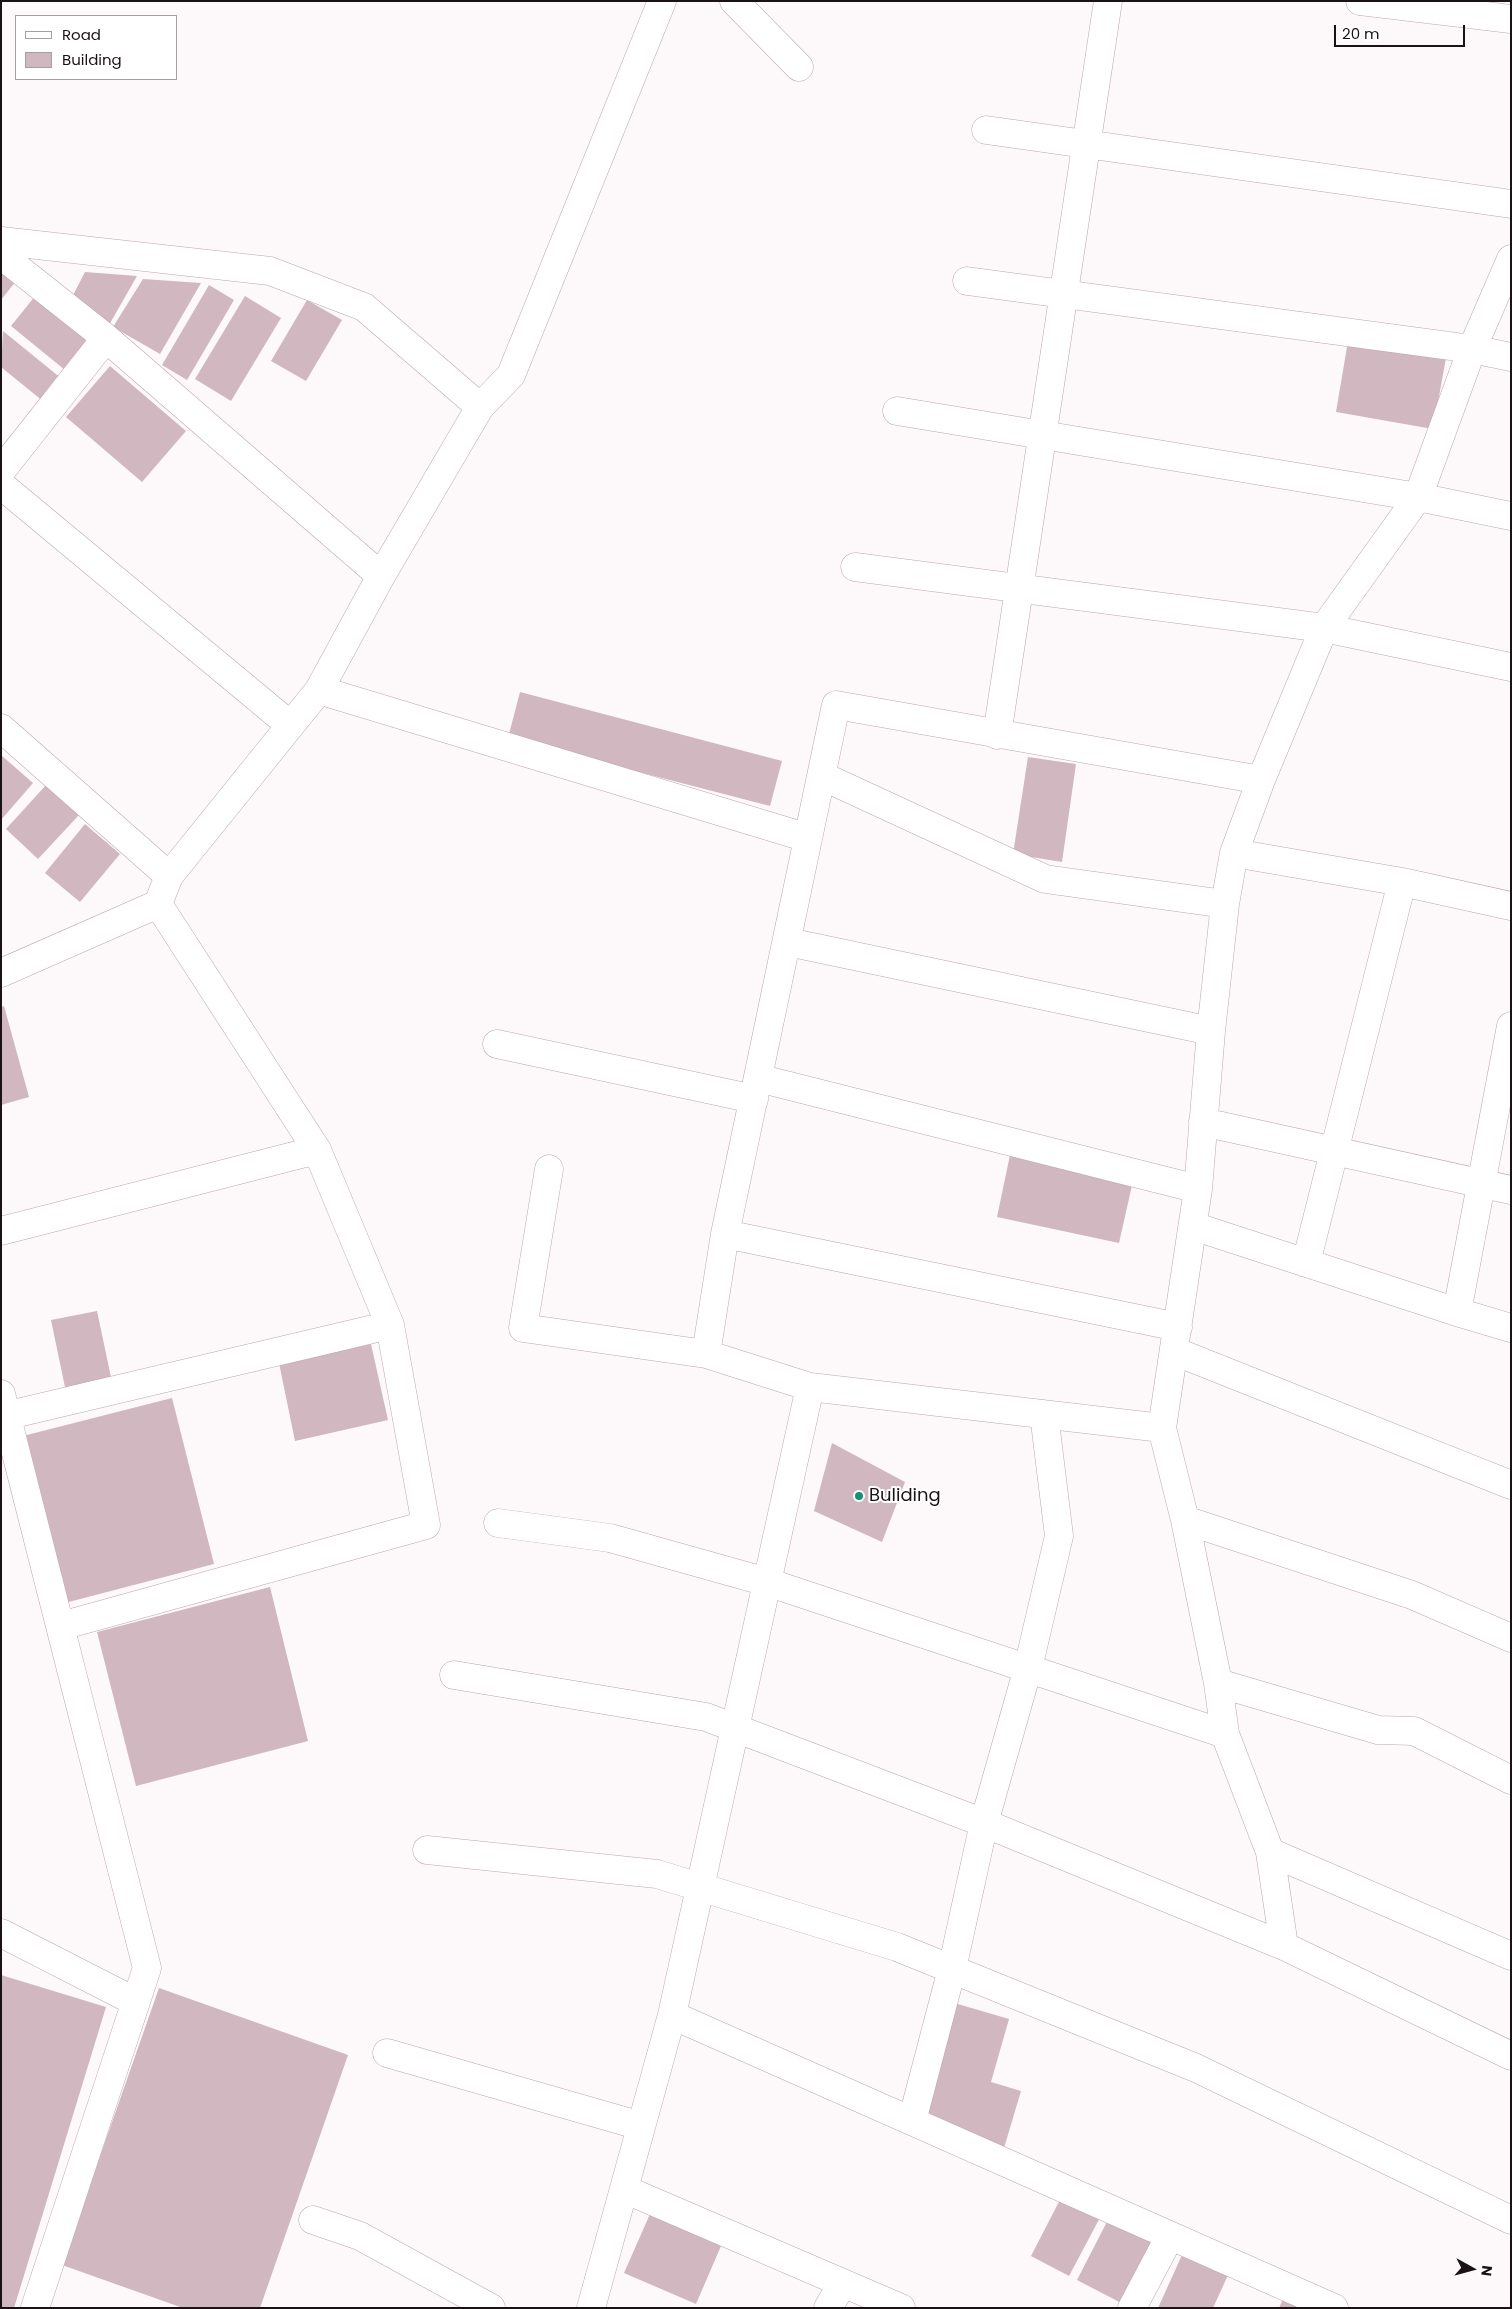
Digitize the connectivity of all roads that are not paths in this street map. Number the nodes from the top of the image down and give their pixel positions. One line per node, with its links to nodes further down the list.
1 (662, 1): 18 (street)
2 (734, 1): 6 (street)
3 (1108, 1): 8 (street)
4 (1360, 1): 5 (street)
5 (1511, 19)
6 (799, 66)
7 (986, 130): 8 (street)
8 (1086, 145): 9 (street); 14 (street)
9 (1511, 204)
10 (1, 241): 18 (street)
11 (1, 255): 15 (street)
12 (1511, 259): 16 (street)
13 (967, 281): 14 (street)
14 (1064, 294): 16 (street); 20 (street)
15 (106, 338): 21 (street); 26 (street)
16 (1472, 349): 17 (street); 23 (street)
17 (1511, 357)
18 (480, 408): 26 (street)
19 (897, 411): 20 (street)
20 (1042, 435): 23 (street); 27 (street)
21 (1, 472)
22 (1, 485): 31 (street)
23 (1418, 497): 24 (street); 28 (street)
24 (1511, 516)
25 (855, 568): 27 (street)
26 (381, 576): 30 (street)
27 (1019, 589): 28 (street); 33 (street)
28 (1324, 628): 29 (street); 35 (street)
29 (1511, 667)
30 (319, 690): 31 (street); 36 (street)
31 (290, 726): 38 (street)
32 (1, 728): 38 (street)
33 (997, 735): 34 (street); 35 (street)
34 (822, 776): 36 (street); 41 (street)
35 (1261, 780): 37 (street)
36 (808, 838): 43 (street)
37 (1234, 853): 39 (street); 41 (street)
38 (169, 876): 40 (street)
39 (1402, 882): 42 (street); 51 (street)
40 (158, 904): 44 (street); 50 (street)
41 (1225, 904): 46 (street)
42 (1511, 906)
43 (788, 942): 46 (street); 48 (street)
44 (1, 973)
45 (1511, 1026): 53 (street)
46 (1211, 1031): 49 (street)
47 (497, 1044): 48 (street)
48 (756, 1088): 54 (street); 58 (street)
49 (1203, 1122): 51 (street); 54 (street)
50 (317, 1150): 57 (street); 61 (street)
51 (1334, 1151): 53 (street); 59 (street)
52 (549, 1169): 64 (street)
53 (1481, 1184): 55 (street); 60 (street)
54 (1198, 1189): 56 (street)
55 (1511, 1190)
56 (1193, 1226): 59 (street); 63 (street)
57 (1, 1231)
58 (725, 1234): 63 (street); 64 (street)
59 (1306, 1263): 60 (street)
60 (1457, 1312): 62 (street)
61 (390, 1325): 66 (street); 73 (street)
62 (1511, 1328)
63 (1176, 1339): 68 (street); 69 (street)
64 (706, 1354): 65 (street)
65 (810, 1387): 67 (street); 72 (street)
66 (3, 1409): 73 (street)
67 (1044, 1414): 68 (street); 75 (street)
68 (1162, 1428): 70 (street)
69 (1511, 1485)
70 (1185, 1520): 74 (street); 77 (street)
71 (498, 1523): 72 (street)
72 (767, 1582): 75 (street); 78 (street)
73 (61, 1626): 89 (street)
74 (1511, 1638)
75 (1028, 1668): 79 (street); 81 (street)
76 (454, 1675): 78 (street)
77 (1218, 1683): 79 (street); 80 (street)
78 (735, 1728): 81 (street); 84 (street)
79 (1225, 1734): 83 (street)
80 (1511, 1780)
81 (984, 1823): 86 (street); 88 (street)
82 (427, 1850): 84 (street)
83 (1270, 1852): 86 (street); 87 (street)
84 (700, 1887): 88 (street); 90 (street)
85 (1, 1933): 89 (street)
86 (1284, 1946): 92 (street)
87 (1511, 1956)
88 (952, 1969): 93 (street); 97 (street)
89 (136, 2002): 100 (street)
90 (672, 2015): 93 (street); 94 (street)
91 (387, 2053): 94 (street)
92 (1511, 2056)
93 (912, 2121): 98 (street)
94 (642, 2126): 95 (street)
95 (624, 2189): 99 (street); 102 (street)
96 (313, 2220): 101 (street)
97 (1511, 2220)
98 (1170, 2236): 105 (street); 106 (street)
99 (843, 2283): 103 (street); 104 (street)
100 (35, 2308)
101 (491, 2308)
102 (591, 2308)
103 (828, 2308)
104 (901, 2308)
105 (1132, 2308)
106 (1334, 2308)

